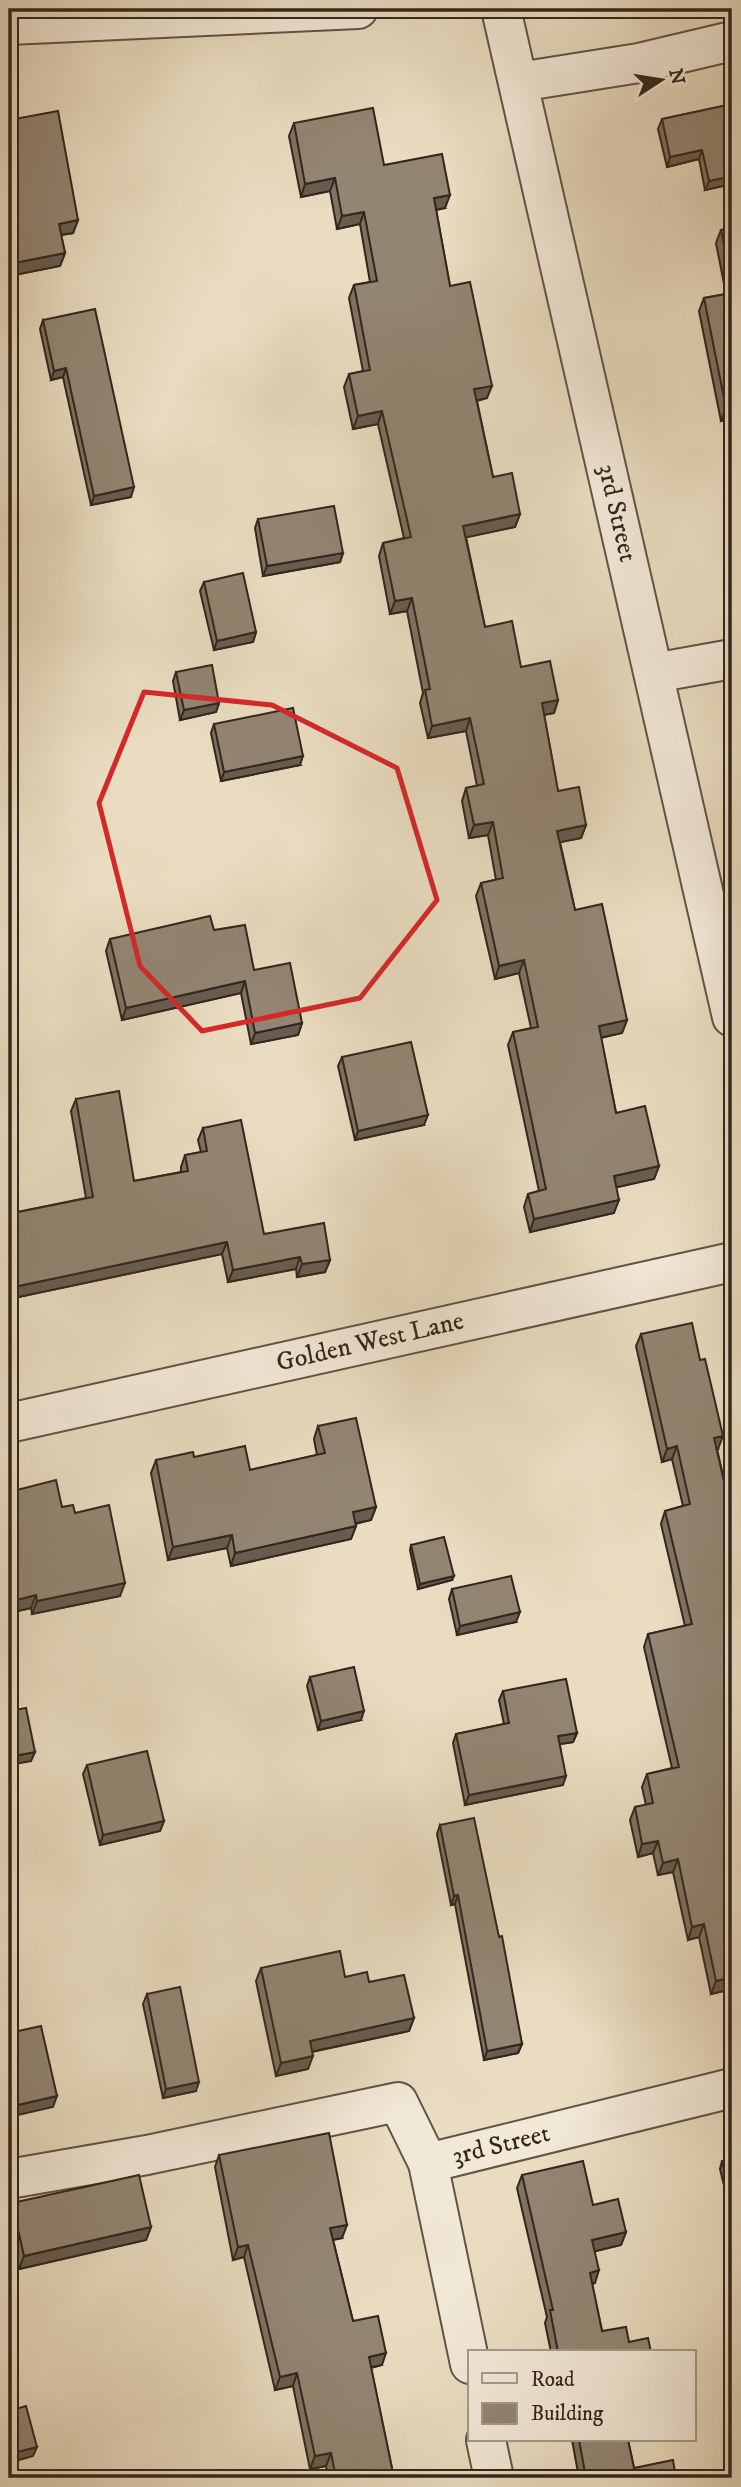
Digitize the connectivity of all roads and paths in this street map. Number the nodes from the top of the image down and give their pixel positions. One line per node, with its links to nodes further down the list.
1 (358, 9): 3 (street)
2 (502, 9): 5 (street, 3rd Street)
3 (9, 25)
4 (732, 41): 5 (street)
5 (519, 82): 7 (street, 3rd Street)
6 (732, 659): 7 (street)
7 (654, 673): 8 (street, 3rd Street)
8 (720, 909): 9 (street, 3rd Street)
9 (732, 1017)
10 (732, 1262): 11 (street, Golden West Lane)
11 (9, 1423)
12 (732, 2088): 13 (street, 3rd Street)
13 (428, 2163): 14 (street); 15 (street, 3rd Street)
14 (9, 2179)
15 (468, 2354)
16 (485, 2442): 17 (street)
17 (494, 2478)

